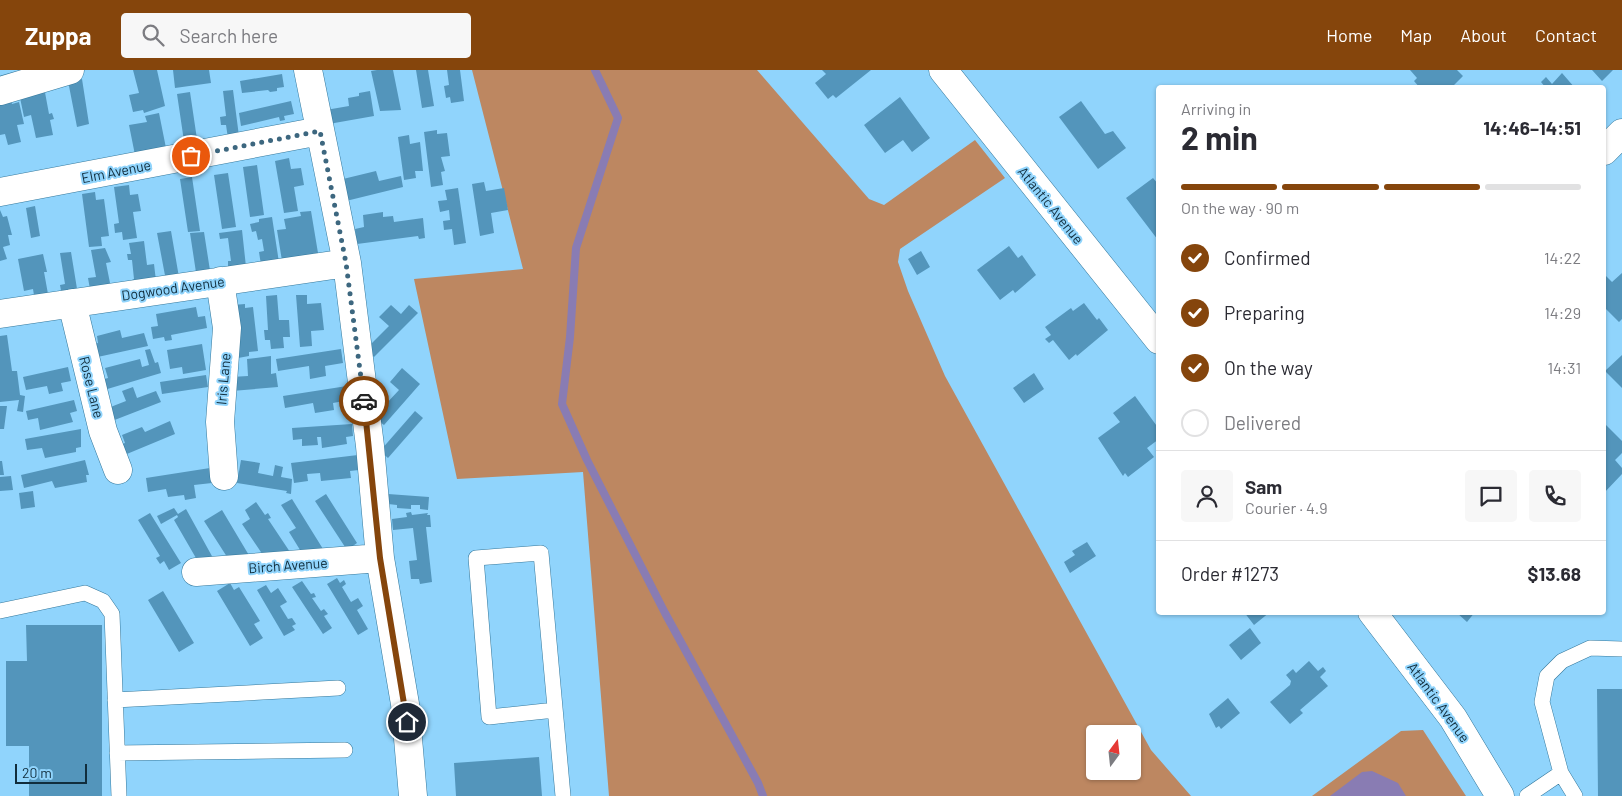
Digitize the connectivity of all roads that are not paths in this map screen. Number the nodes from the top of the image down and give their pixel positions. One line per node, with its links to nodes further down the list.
1 (70, 70): 4 (street)
2 (308, 70): 5 (street)
3 (943, 70): 13 (street, Atlantic Avenue)
4 (0, 91)
5 (320, 131): 8 (street, Elm Avenue); 9 (street)
6 (1622, 133): 7 (street)
7 (1606, 149)
8 (0, 192)
9 (346, 263): 10 (street, Dogwood Avenue); 16 (street)
10 (220, 281): 11 (street, Dogwood Avenue); 15 (street, Iris Lane)
11 (72, 303): 12 (street, Dogwood Avenue); 14 (street, Rose Lane)
12 (0, 314)
13 (1154, 325)
14 (118, 470)
15 (224, 476)
16 (380, 558): 17 (street, Birch Avenue); 28 (street)
17 (196, 572)
18 (0, 611): 22 (lane)
19 (1374, 615): 30 (street, Atlantic Avenue)
20 (1622, 649): 26 (lane)
21 (338, 688): 22 (lane)
22 (115, 700): 25 (lane)
23 (555, 710): 23 (lane); 29 (lane)
24 (345, 750): 25 (lane)
25 (117, 753): 27 (lane)
26 (1560, 773): 31 (lane); 32 (lane)
27 (119, 796)
28 (413, 796)
29 (562, 796)
30 (1500, 796)
31 (1527, 796)
32 (1576, 796)

